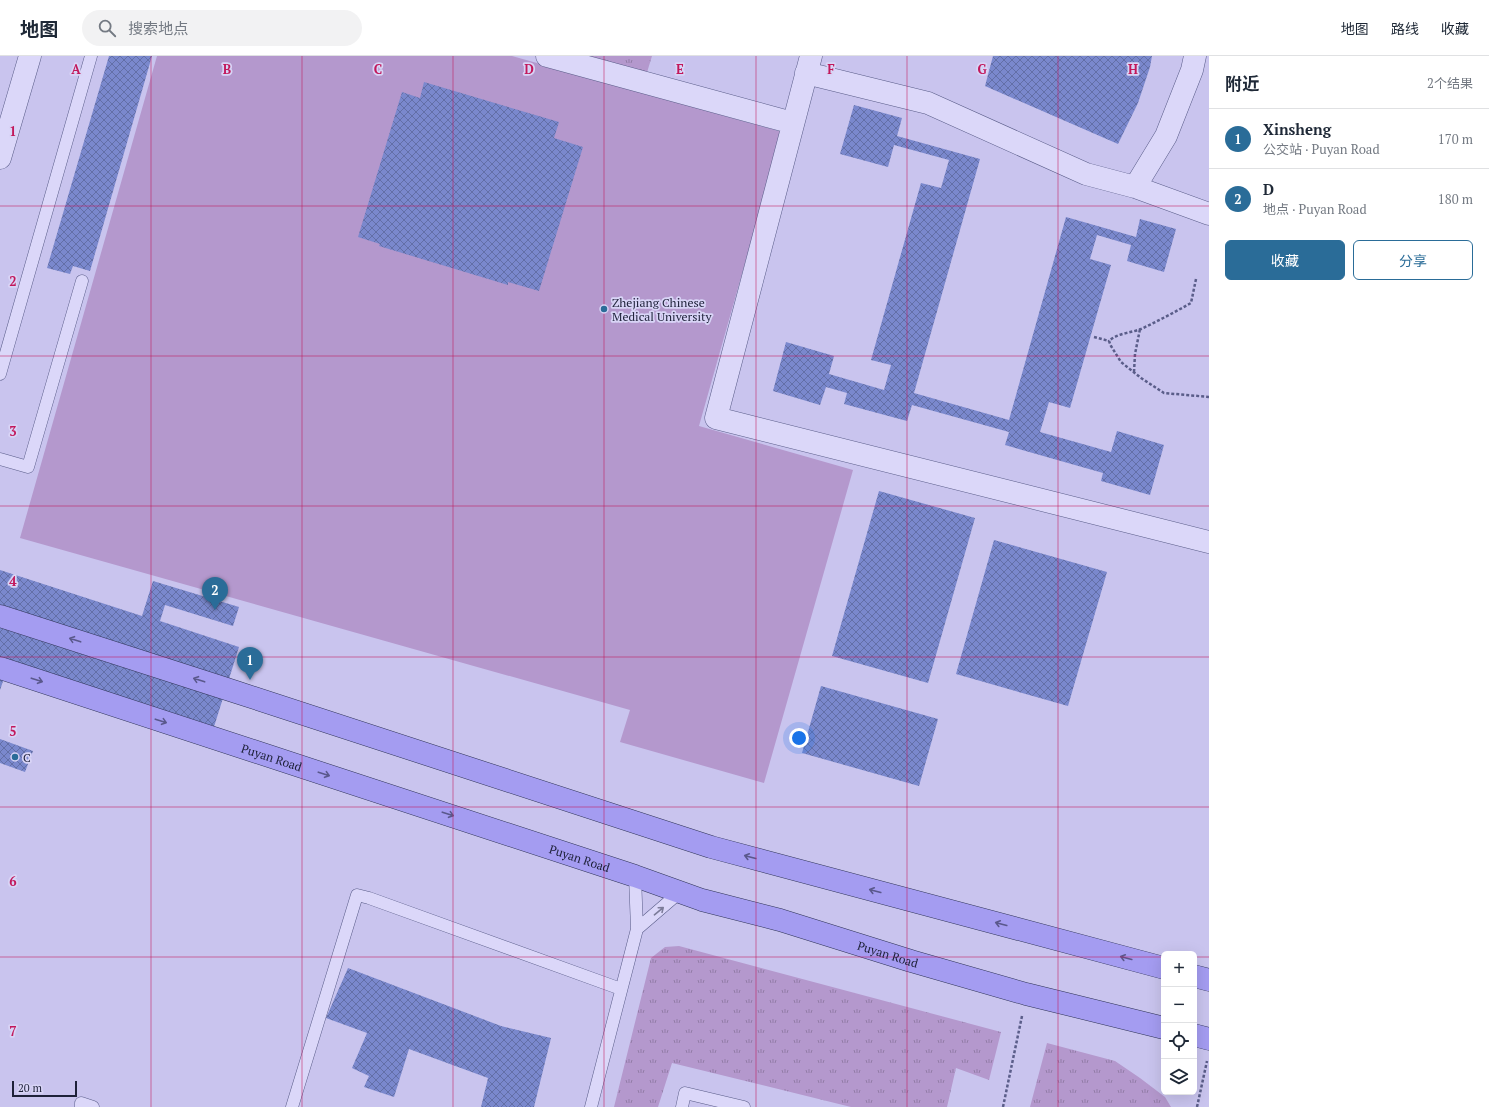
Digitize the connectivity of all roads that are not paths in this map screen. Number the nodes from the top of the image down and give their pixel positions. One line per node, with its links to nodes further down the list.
1 (30, 56): 7 (street)
2 (91, 56): 11 (lane)
3 (546, 56): 6 (street)
4 (1194, 56): 8 (street)
5 (808, 64): 6 (street); 8 (street)
6 (793, 123): 13 (street)
7 (0, 158)
8 (1136, 187): 9 (street)
9 (1209, 214)
10 (82, 281): 12 (lane)
11 (0, 374)
12 (0, 459)
13 (1209, 542)
14 (0, 616): 19 (main road, one-way to 14)
15 (0, 668): 16 (main road, Puyan Road, one-way to 16)
16 (635, 876): 17 (main road, Puyan Road); 18 (lane)
17 (680, 892): 18 (lane, one-way to 17); 23 (main road, Puyan Road)
18 (637, 929): 22 (lane)
19 (1161, 967)
20 (1197, 977): 21 (main road)
21 (1209, 980)
22 (621, 989): 28 (lane); 29 (lane)
23 (1161, 1027)
24 (1197, 1036): 25 (main road)
25 (1209, 1039)
26 (81, 1107): 27 (lane)
27 (94, 1107)
28 (292, 1107)
29 (591, 1107)
30 (682, 1107): 31 (lane)
31 (744, 1107)

